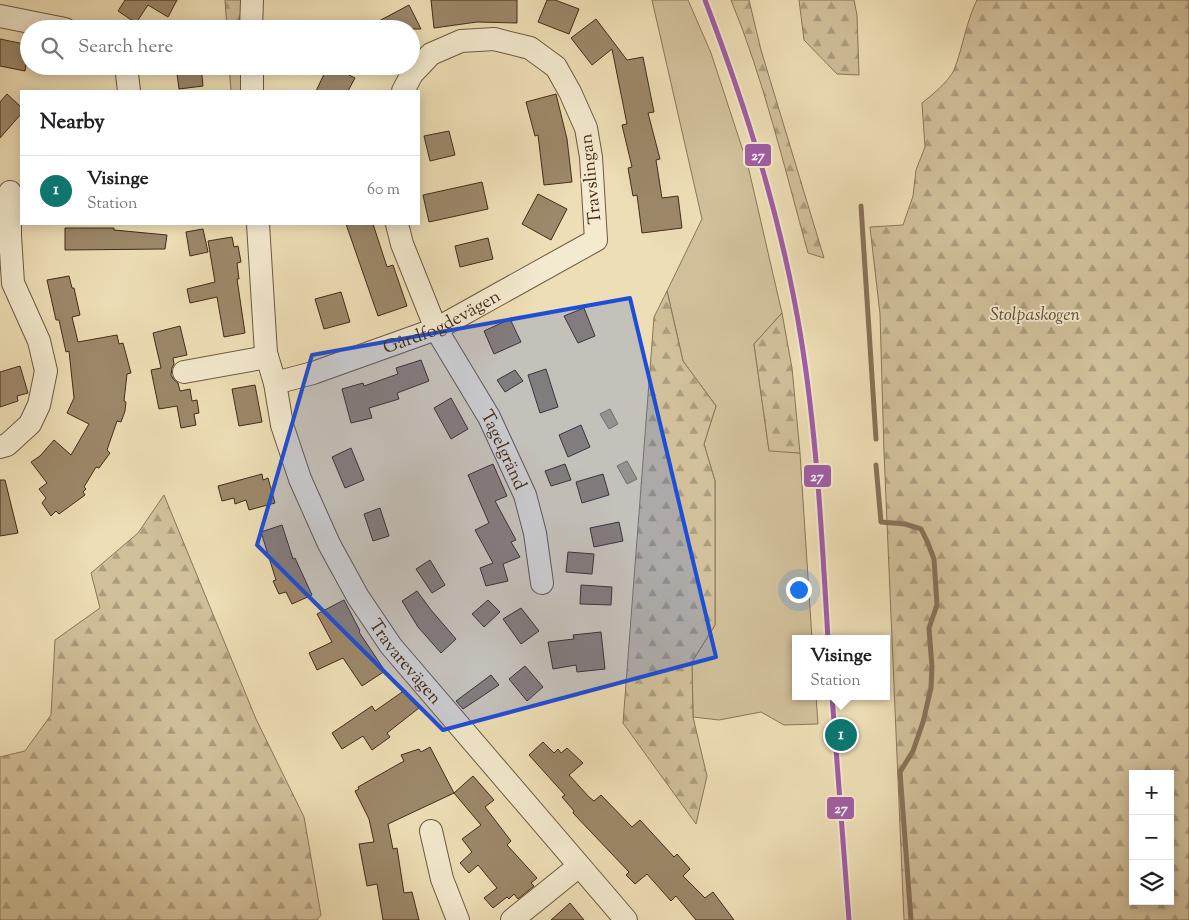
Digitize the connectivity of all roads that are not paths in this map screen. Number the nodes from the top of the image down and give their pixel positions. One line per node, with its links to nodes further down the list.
1 (252, 0): 4 (street)
2 (0, 16): 3 (street)
3 (20, 20)
4 (251, 20)
5 (420, 66): 15 (street, Travslingan)
6 (128, 75): 9 (street)
7 (252, 75): 10 (street)
8 (411, 75): 11 (street, Travslingan)
9 (129, 90)
10 (252, 90)
11 (404, 90)
12 (11, 192): 20 (street)
13 (258, 225): 17 (street, Travarevägen)
14 (397, 225): 16 (street)
15 (596, 240): 16 (street, Gårdfogdevägen)
16 (436, 329): 19 (street, Gårdfogdevägen); 21 (street, Tagelgränd)
17 (267, 358): 18 (street); 19 (street, Travarevägen)
18 (184, 372)
19 (275, 383): 23 (street, Travarevägen)
20 (0, 447)
21 (542, 583)
22 (432, 831): 24 (street)
23 (579, 866): 25 (street); 26 (street, Travarevägen)
24 (461, 917)
25 (512, 920)
26 (626, 920)

